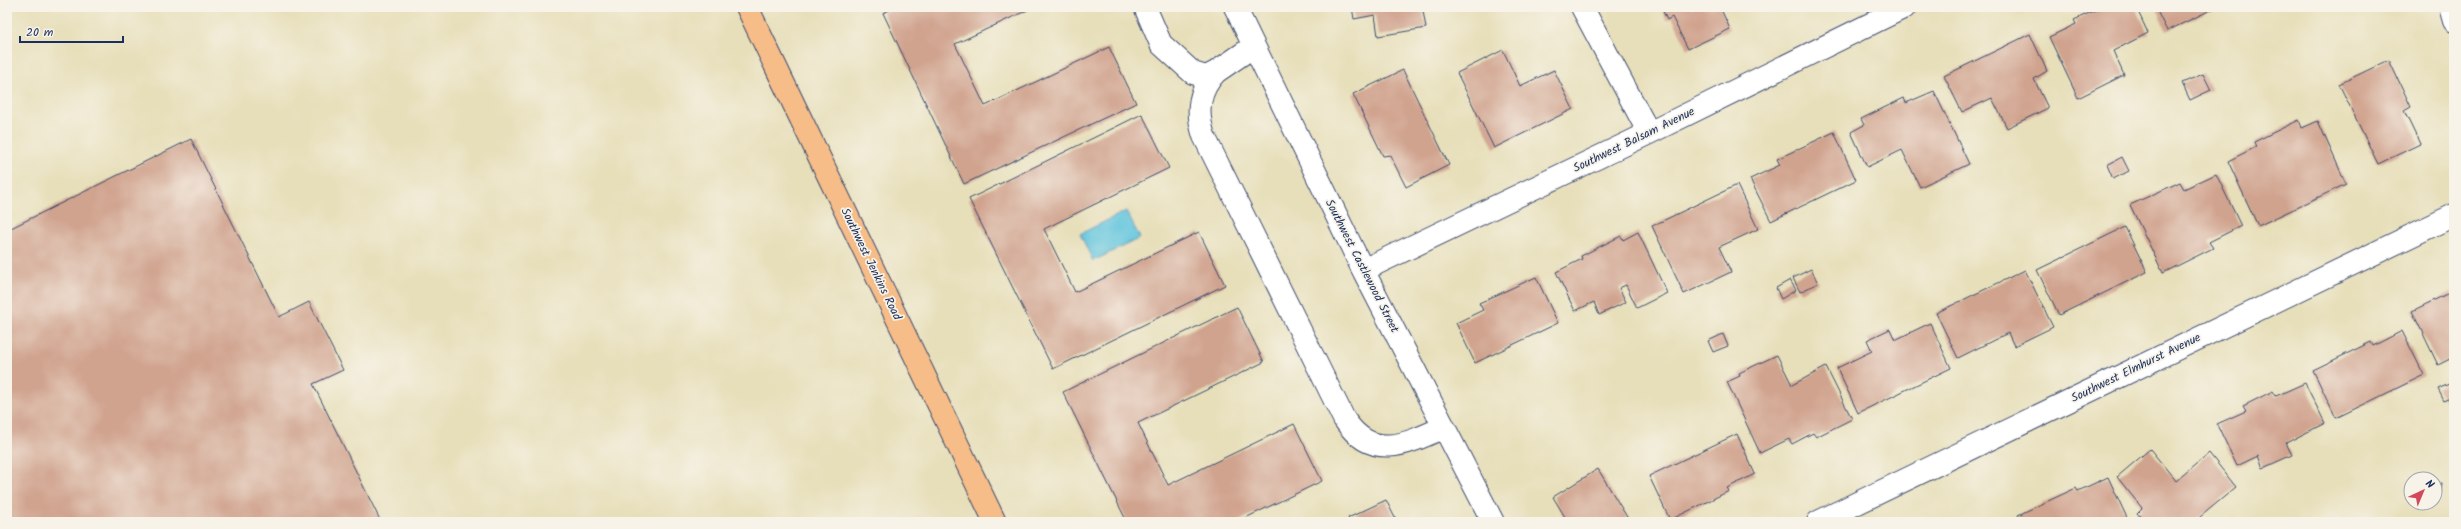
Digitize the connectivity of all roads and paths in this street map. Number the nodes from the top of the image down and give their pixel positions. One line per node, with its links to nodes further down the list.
1 (747, 7): 14 (main road, Southwest Jenkins Road)
2 (1145, 7): 9 (street)
3 (1235, 7): 8 (street, Southwest Castlewood Street)
4 (1582, 7): 10 (street)
5 (1905, 7): 10 (street, Southwest Balsam Avenue)
6 (2450, 7): 7 (street)
7 (2454, 21)
8 (1254, 46): 9 (street); 12 (street, Southwest Castlewood Street)
9 (1216, 72): 13 (street)
10 (1649, 133): 12 (street, Southwest Balsam Avenue)
11 (2454, 215): 16 (street, Southwest Elmhurst Avenue)
12 (1362, 270): 13 (street, Southwest Castlewood Street)
13 (1444, 427): 15 (street, Southwest Castlewood Street)
14 (995, 522)
15 (1493, 522)
16 (1818, 522)

